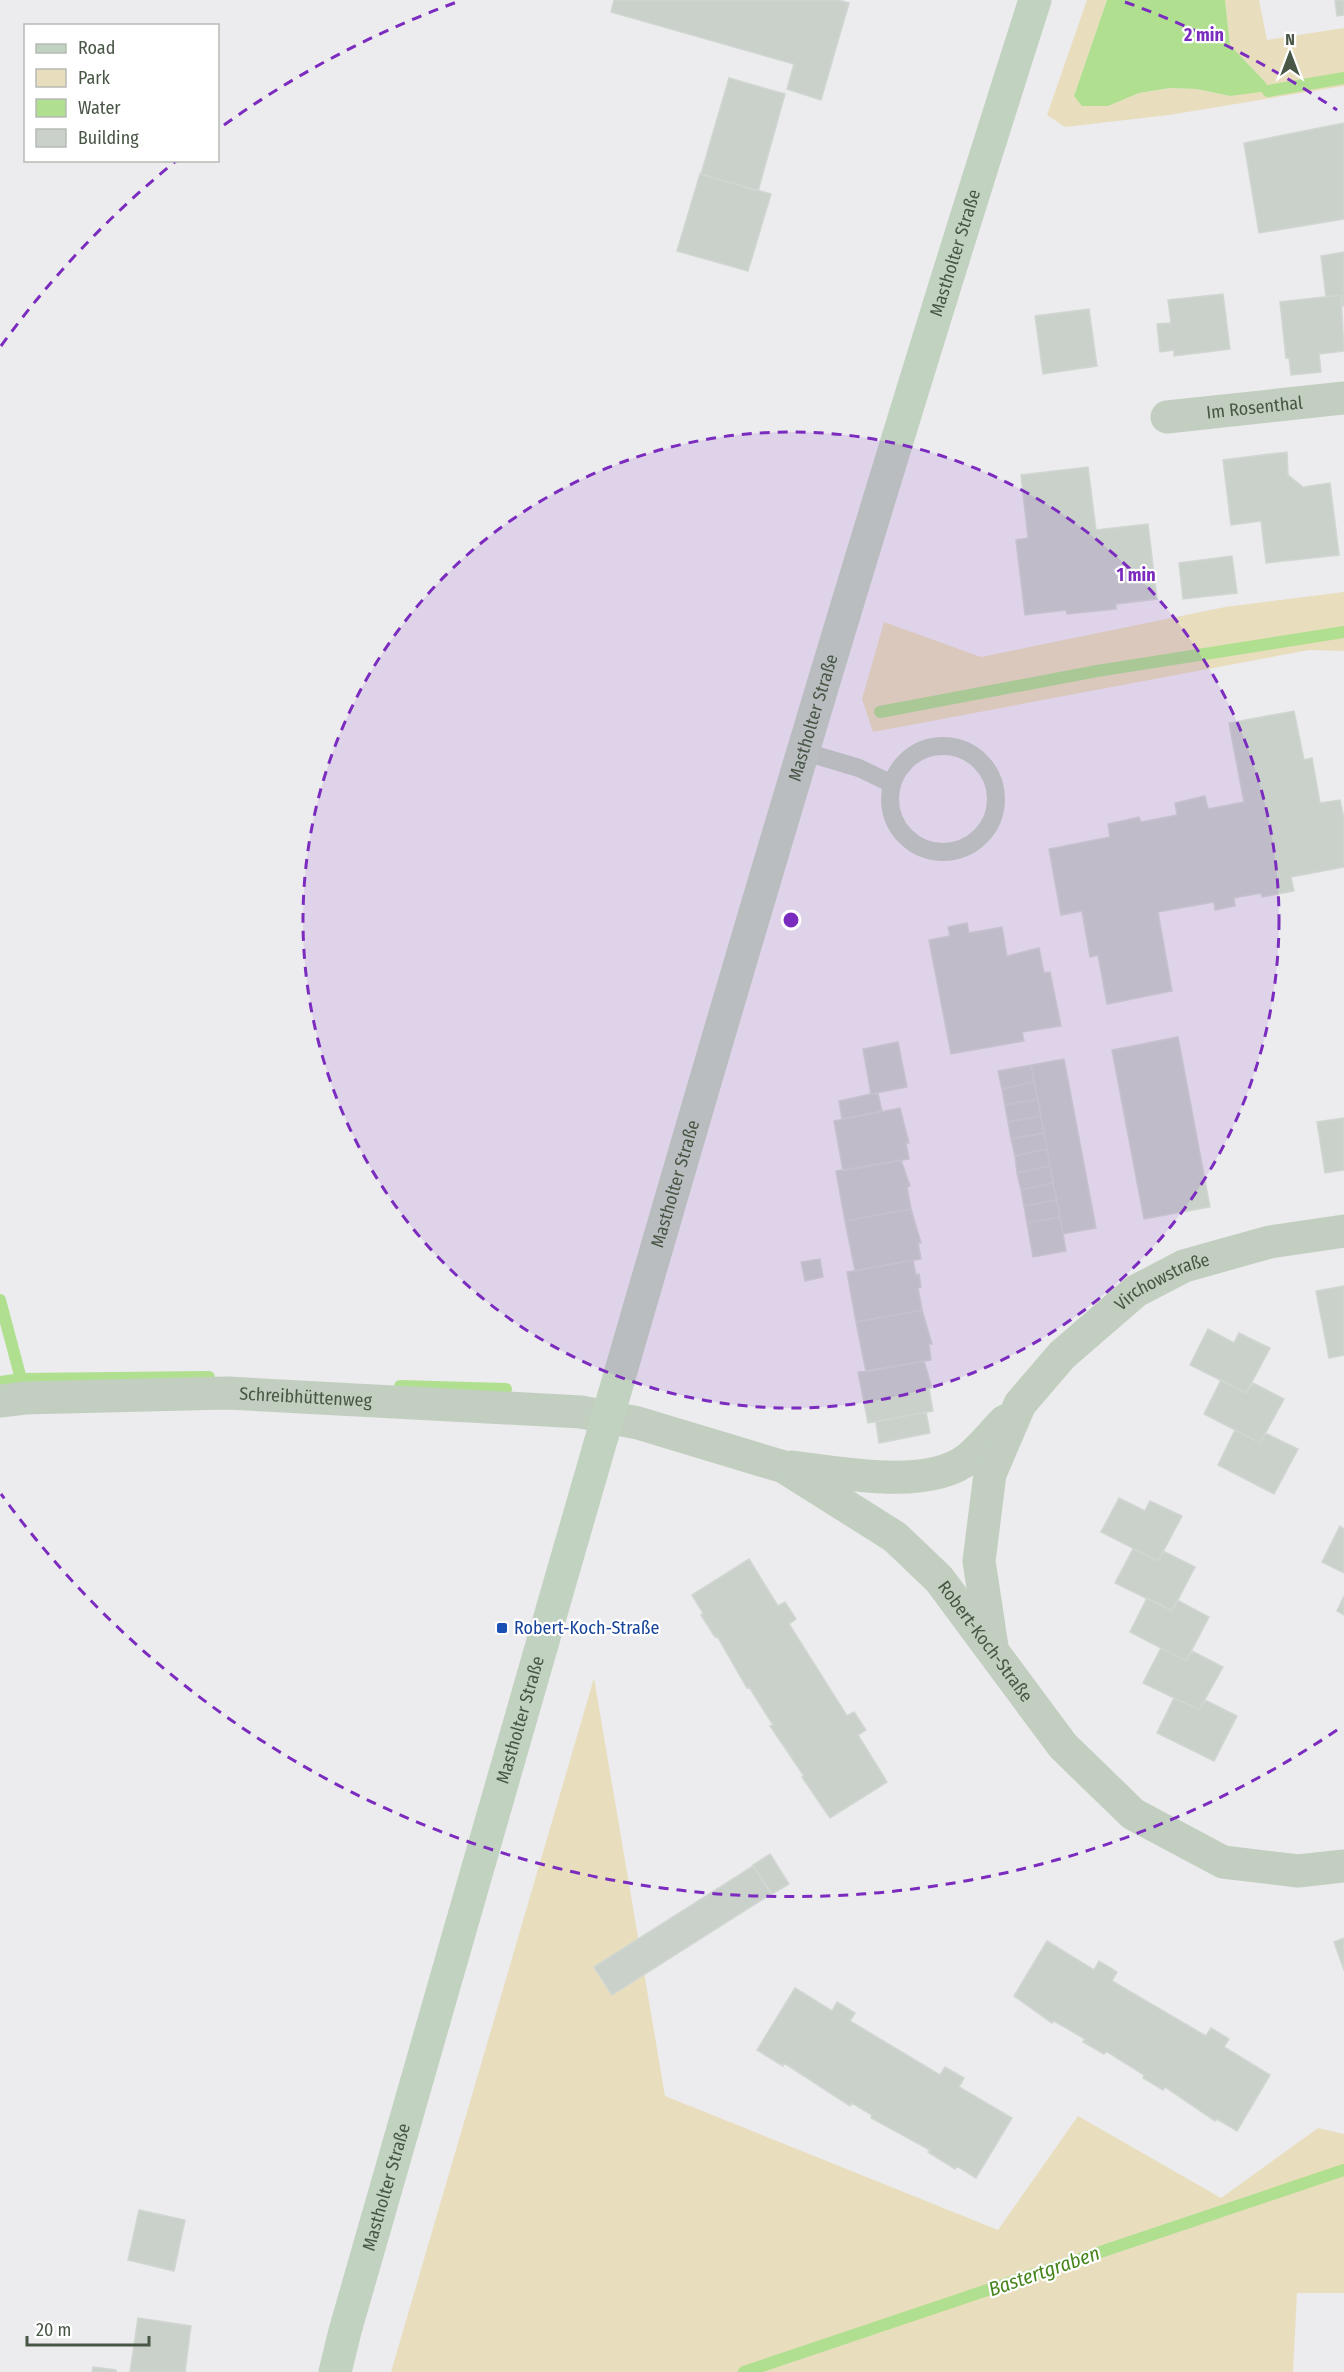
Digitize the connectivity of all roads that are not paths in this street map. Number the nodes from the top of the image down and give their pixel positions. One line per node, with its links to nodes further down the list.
1 (1035, 0): 4 (street, Mastholter Straße)
2 (1344, 398): 3 (street, Im Rosenthal)
3 (1167, 417)
4 (805, 752): 5 (lane); 9 (street, Mastholter Straße)
5 (890, 783): 5 (lane)
6 (1344, 1231): 8 (street, Virchowstraße)
7 (0, 1401): 9 (street, Schreibhüttenweg)
8 (1020, 1404): 10 (street, Virchowstraße); 11 (street, Virchowstraße)
9 (610, 1416): 10 (street, Robert-Koch-Straße); 13 (street, Mastholter Straße)
10 (784, 1467): 11 (street, Robert-Koch-Straße)
11 (993, 1652): 12 (street, Robert-Koch-Straße)
12 (1344, 1866)
13 (335, 2372)

